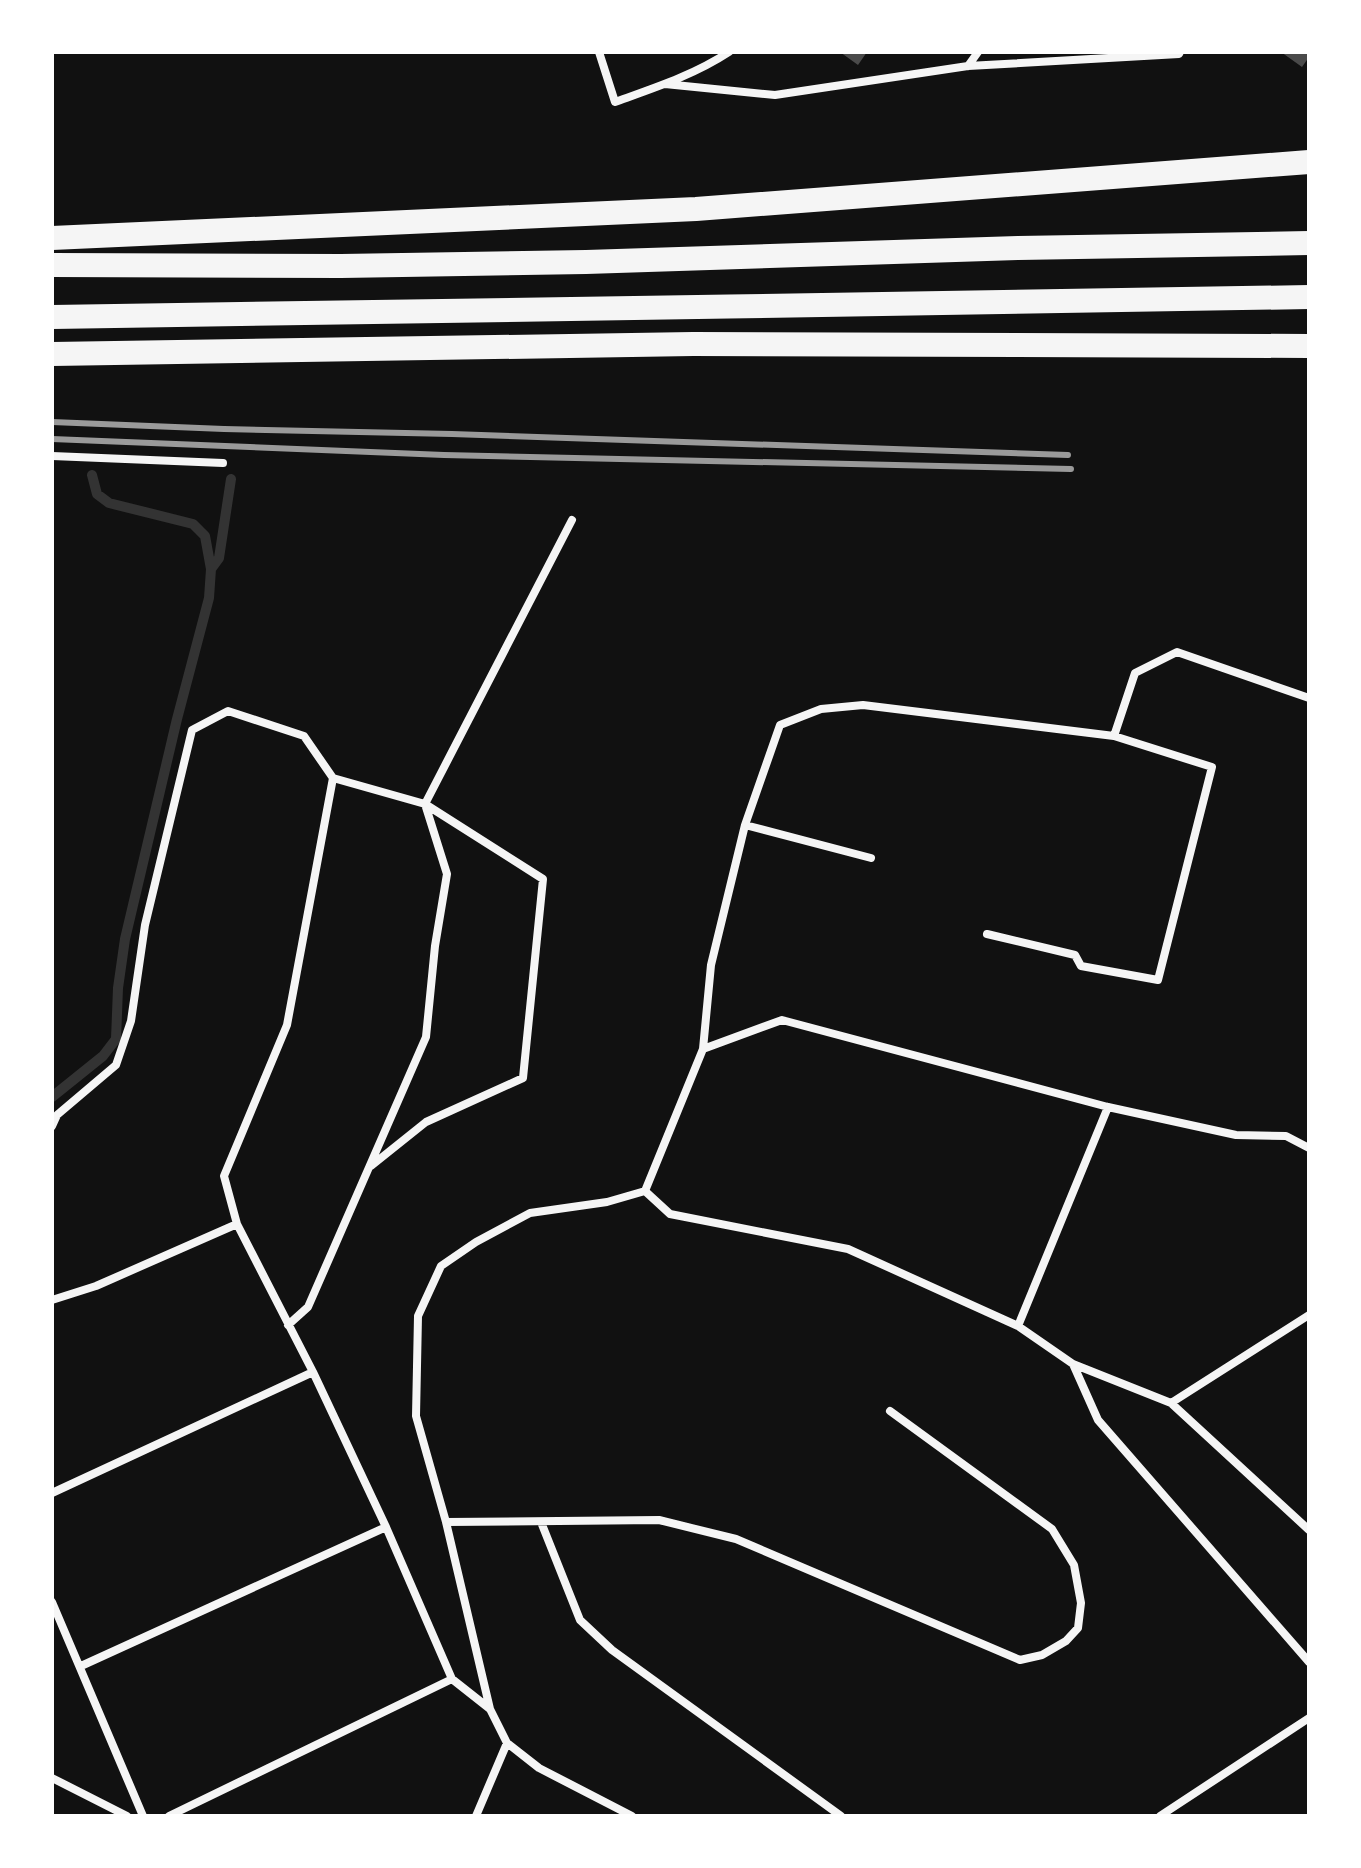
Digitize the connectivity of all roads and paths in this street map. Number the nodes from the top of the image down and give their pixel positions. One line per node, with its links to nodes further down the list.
1 (599, 52): 6 (street)
2 (729, 52): 6 (street)
3 (978, 52): 5 (street)
4 (1180, 52): 5 (street)
5 (968, 66): 6 (street)
6 (665, 84)
7 (1309, 162): 8 (highway)
8 (52, 238)
9 (1309, 243): 10 (highway)
10 (52, 265)
11 (1309, 297): 12 (highway)
12 (52, 317)
13 (1309, 346): 14 (highway)
14 (52, 354)
15 (52, 456): 16 (street)
16 (223, 463)
17 (572, 520): 21 (street)
18 (1309, 698): 19 (street)
19 (1114, 736): 22 (street); 24 (street)
20 (333, 778): 21 (street); 27 (street); 31 (street)
21 (425, 804): 29 (street); 29 (street)
22 (745, 825): 23 (street); 25 (street)
23 (871, 858)
24 (987, 934)
25 (703, 1049): 26 (street); 30 (street)
26 (1108, 1107): 28 (street); 35 (street)
27 (52, 1126)
28 (1309, 1148)
29 (368, 1168): 34 (street)
30 (645, 1191): 35 (street); 41 (street)
31 (237, 1224): 32 (street); 34 (street)
32 (52, 1300)
33 (1309, 1315): 38 (street)
34 (288, 1325): 37 (street)
35 (1018, 1326): 36 (street)
36 (1073, 1364): 38 (street); 46 (street)
37 (313, 1372): 40 (street); 43 (street)
38 (1171, 1403): 44 (street)
39 (890, 1411): 42 (street)
40 (52, 1493)
41 (446, 1522): 42 (street); 49 (street)
42 (541, 1522): 58 (street)
43 (386, 1527): 47 (street); 48 (street)
44 (1309, 1530)
45 (52, 1602): 47 (street)
46 (1309, 1662)
47 (81, 1666): 54 (street)
48 (452, 1679): 49 (street); 55 (street)
49 (490, 1709): 51 (street)
50 (1309, 1718): 59 (street)
51 (507, 1743): 56 (street); 57 (street)
52 (52, 1778): 53 (street)
53 (127, 1816)
54 (143, 1816)
55 (169, 1816)
56 (476, 1816)
57 (632, 1816)
58 (841, 1816)
59 (1160, 1816)

